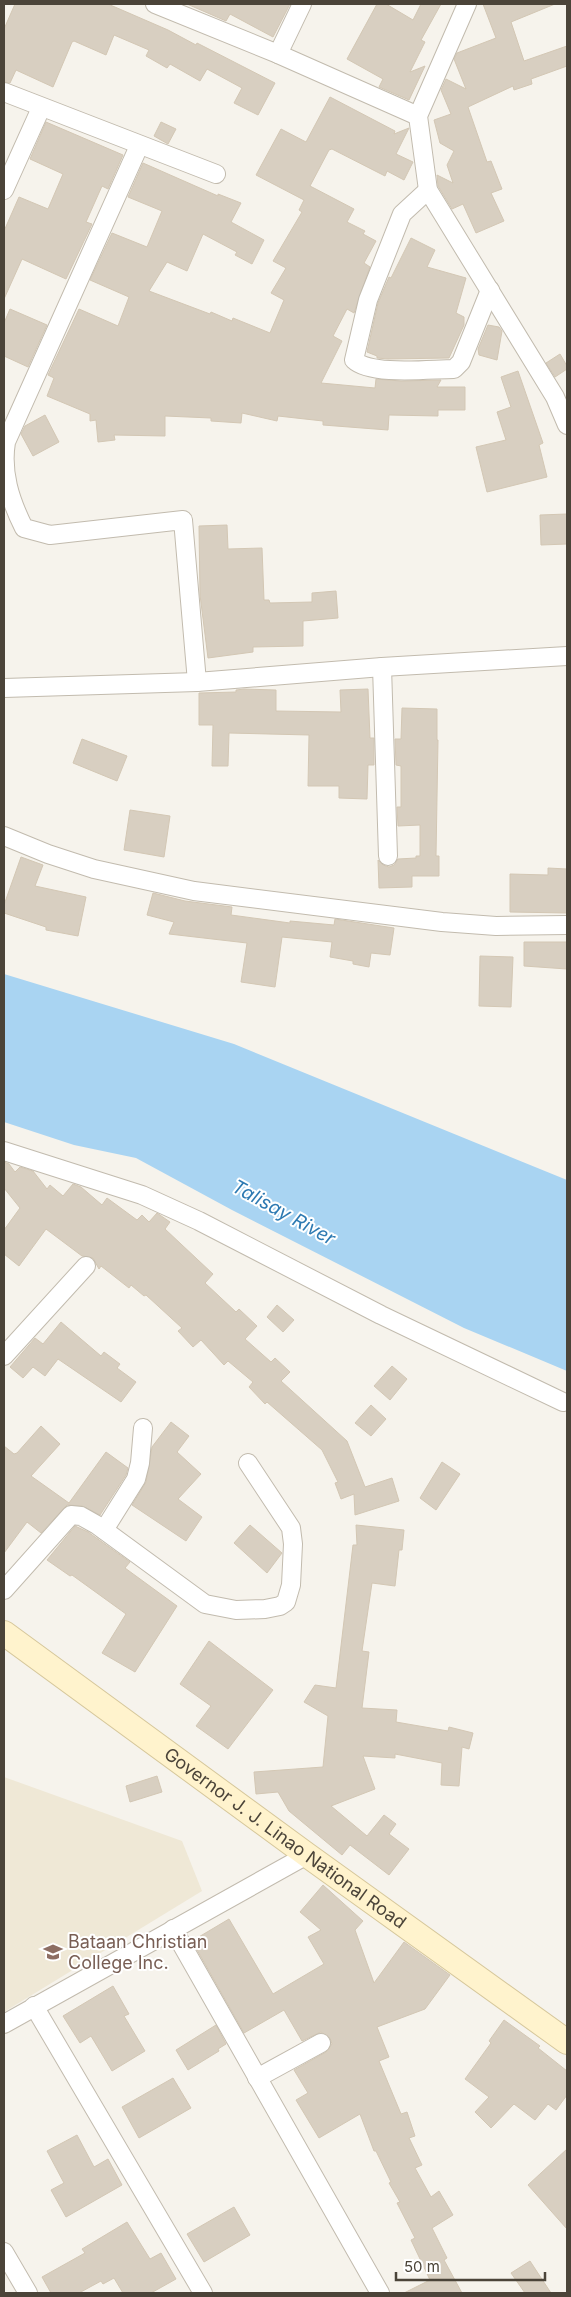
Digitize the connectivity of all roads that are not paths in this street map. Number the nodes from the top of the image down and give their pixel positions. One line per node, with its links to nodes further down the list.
1 (155, 4): 4 (street)
2 (302, 4): 4 (street)
3 (466, 4): 7 (street)
4 (278, 54): 7 (street)
5 (4, 92): 6 (street)
6 (41, 108): 8 (street); 10 (street)
7 (418, 116): 11 (street)
8 (139, 146): 9 (street); 16 (street)
9 (216, 174)
10 (4, 190)
11 (428, 190): 12 (street); 12 (street)
12 (490, 290): 13 (street)
13 (567, 425)
14 (567, 656): 15 (street)
15 (382, 667): 16 (street); 19 (street)
16 (197, 682): 17 (street)
17 (4, 688)
18 (4, 836): 20 (street)
19 (388, 856)
20 (567, 925)
21 (4, 1151): 24 (street)
22 (86, 1266): 23 (street)
23 (5, 1352)
24 (564, 1402)
25 (143, 1428): 27 (street)
26 (248, 1463): 27 (street)
27 (104, 1530): 28 (street)
28 (4, 1590)
29 (4, 1633): 30 (main road, Governor J. J. Linao National Road)
30 (307, 1855): 31 (street); 34 (main road, Governor J. J. Linao National Road)
31 (173, 1929): 32 (street); 36 (street)
32 (34, 2006): 33 (street); 39 (street)
33 (4, 2024)
34 (567, 2042)
35 (321, 2043): 36 (street)
36 (257, 2078): 40 (street)
37 (4, 2252): 38 (street)
38 (28, 2293)
39 (203, 2293)
40 (380, 2293)

